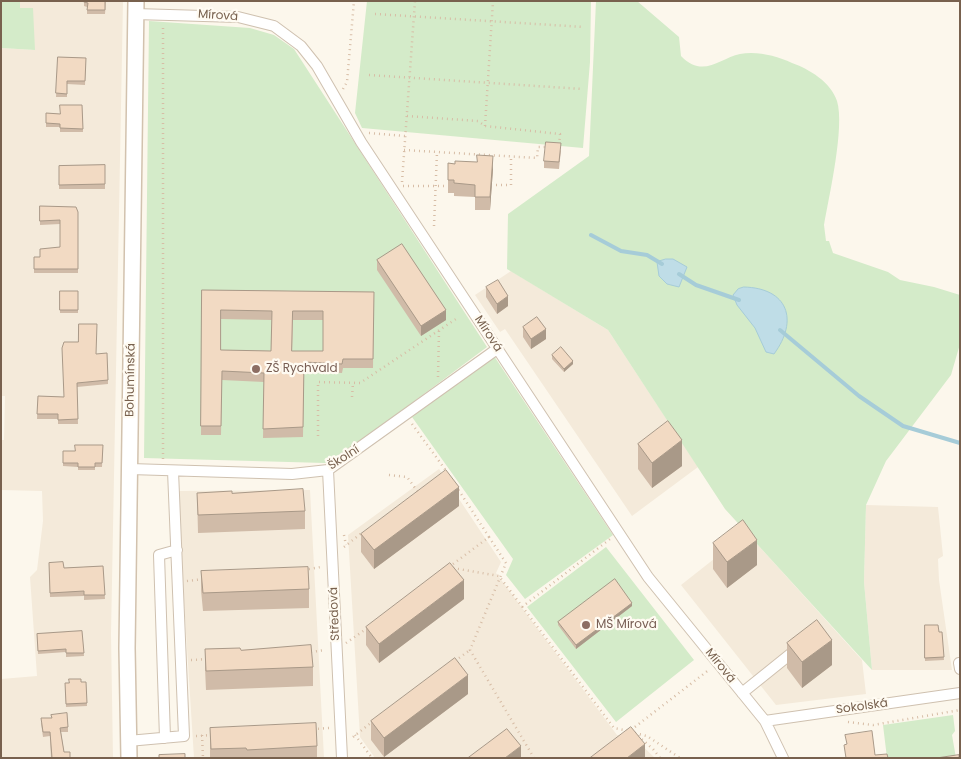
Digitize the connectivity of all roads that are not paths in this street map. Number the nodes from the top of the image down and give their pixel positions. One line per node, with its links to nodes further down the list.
1 (136, 8): 2 (street, Mírová); 3 (main road, Bohumínská)
2 (497, 349): 5 (street, Školní); 10 (street, Mírová)
3 (130, 469): 4 (street, Školní); 14 (main road, Bohumínská)
4 (168, 470): 5 (street, Školní); 6 (street)
5 (328, 470): 16 (street, Středová)
6 (177, 550): 13 (street); 13 (street)
7 (809, 639): 10 (street)
8 (959, 663): 9 (street)
9 (960, 669)
10 (742, 693): 12 (street, Mírová)
11 (960, 693): 12 (street, Sokolská)
12 (764, 721): 17 (street, Mírová)
13 (165, 738): 14 (street)
14 (128, 741): 15 (main road, Bohumínská)
15 (129, 758)
16 (342, 758)
17 (783, 758)

